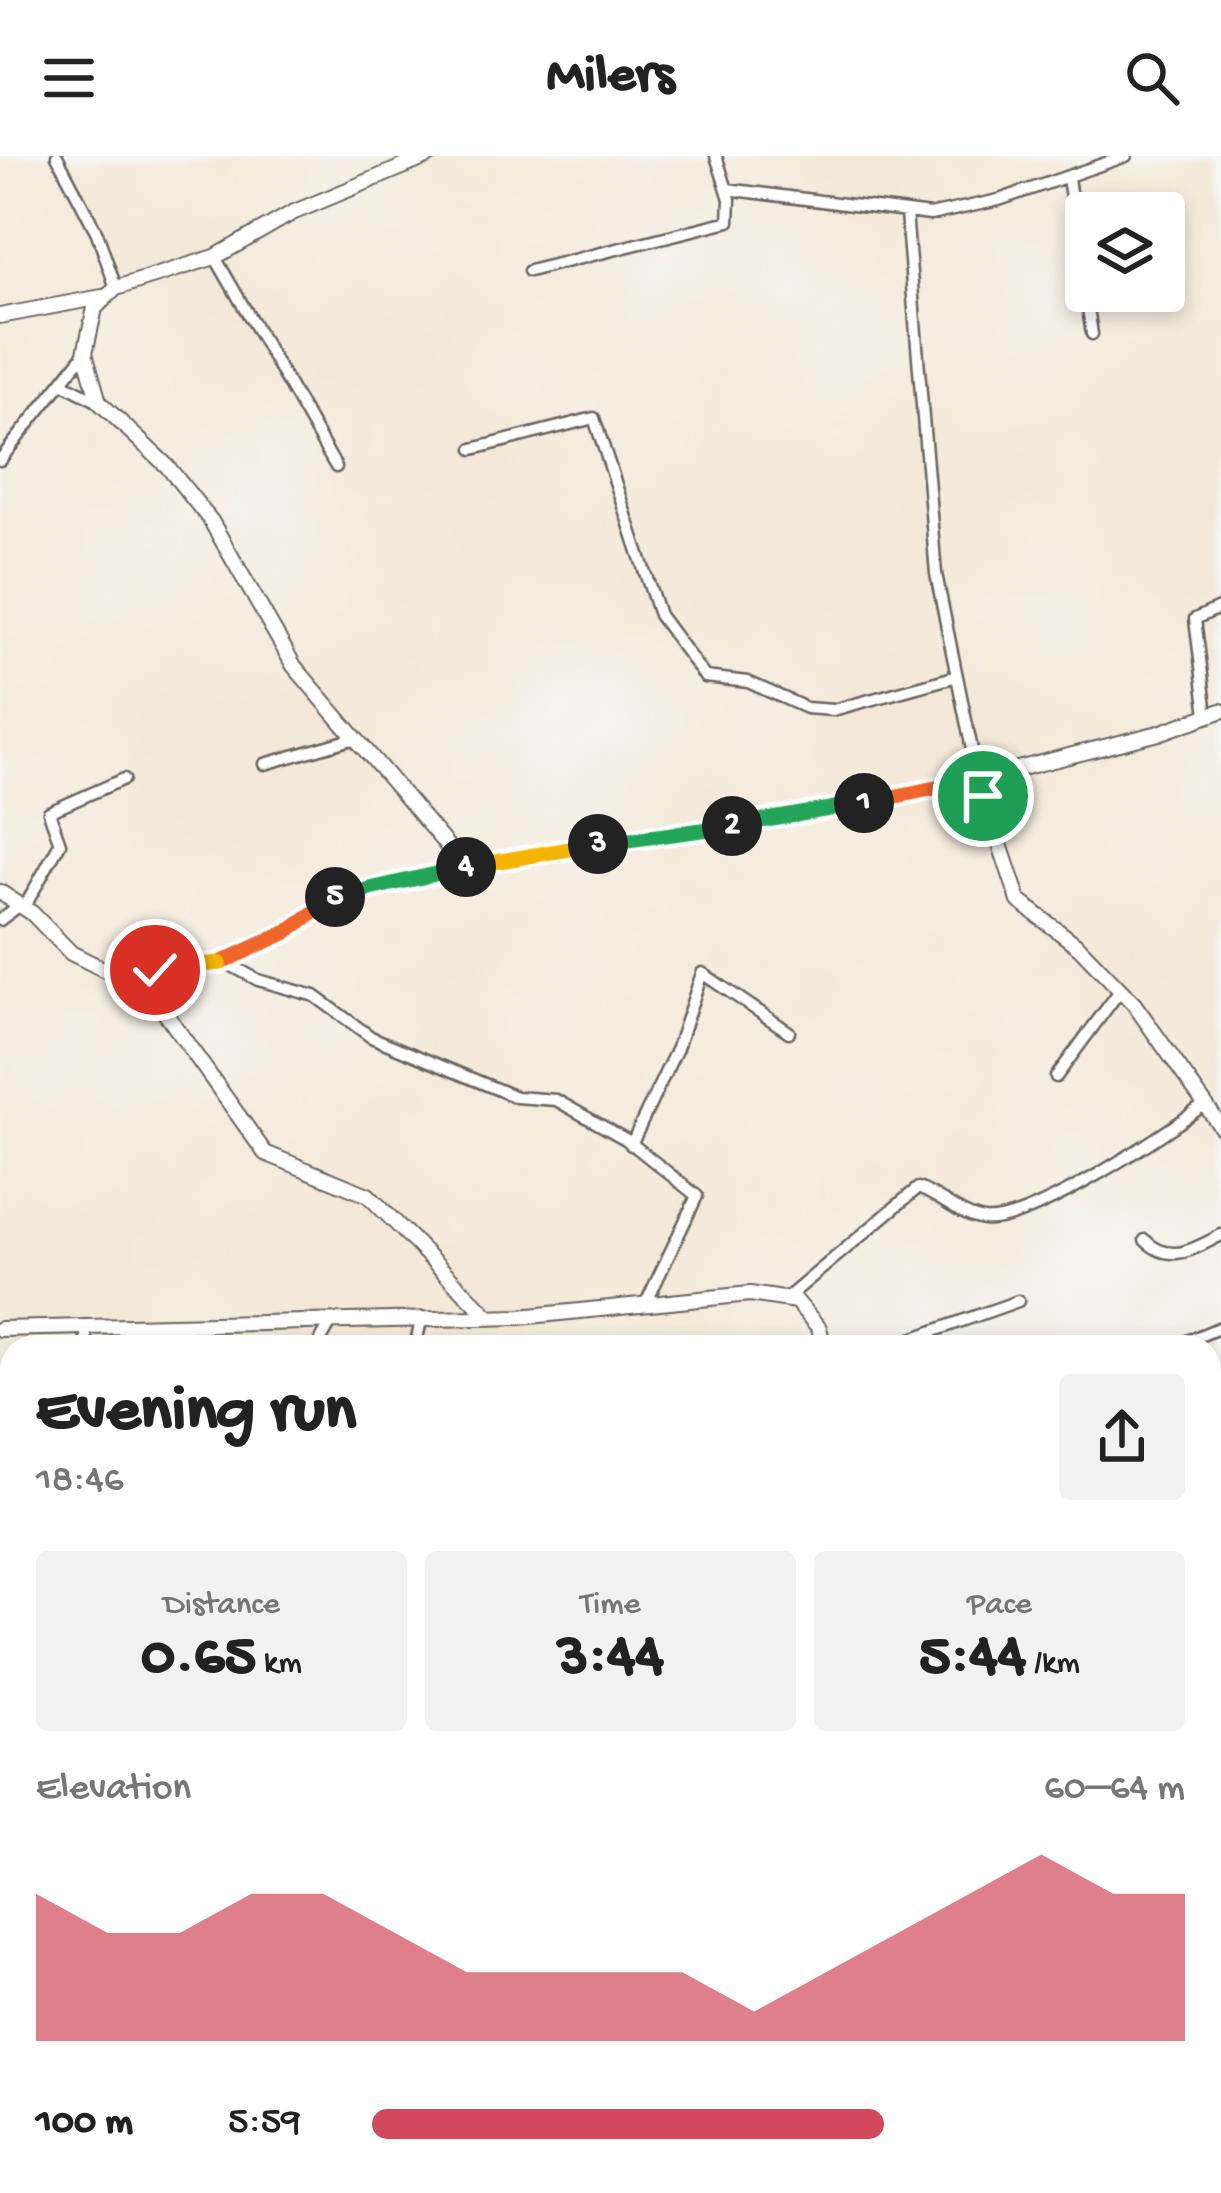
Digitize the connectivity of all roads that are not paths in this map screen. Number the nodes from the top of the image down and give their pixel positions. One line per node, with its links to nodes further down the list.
1 (57, 156): 10 (street)
2 (429, 156): 8 (street)
3 (716, 156): 6 (street)
4 (1117, 158): 5 (street)
5 (1068, 178): 7 (street); 13 (street)
6 (727, 189): 7 (street); 9 (street)
7 (906, 213): 21 (street)
8 (215, 257): 10 (street); 19 (street)
9 (529, 271)
10 (116, 288): 11 (street)
11 (102, 297): 12 (street); 14 (street)
12 (0, 316)
13 (1092, 334)
14 (85, 353): 15 (street); 16 (street)
15 (62, 383): 16 (street); 18 (street)
16 (99, 402): 23 (street)
17 (473, 449): 21 (street)
18 (0, 460)
19 (335, 466)
20 (1221, 607): 22 (street)
21 (954, 677): 26 (street)
22 (1214, 713): 26 (street)
23 (356, 739): 24 (street); 27 (street)
24 (266, 764)
25 (124, 779): 29 (street)
26 (978, 779): 27 (street); 33 (street)
27 (465, 867): 31 (street)
28 (0, 892): 29 (street)
29 (22, 907): 30 (street); 32 (street)
30 (0, 920)
31 (225, 962): 32 (street); 38 (street)
32 (113, 976): 44 (street)
33 (1120, 989): 35 (street); 36 (street)
34 (789, 1032): 38 (street)
35 (1056, 1077)
36 (1205, 1104): 37 (street); 41 (street)
37 (1221, 1127)
38 (631, 1145): 42 (street)
39 (1221, 1235): 40 (street)
40 (1144, 1240)
41 (788, 1297): 42 (street); 52 (street)
42 (646, 1301): 44 (street)
43 (1018, 1301): 53 (street)
44 (490, 1318): 45 (street)
45 (421, 1321): 46 (street); 51 (street)
46 (331, 1324): 49 (street); 50 (street)
47 (0, 1329): 48 (street)
48 (52, 1335)
49 (151, 1335)
50 (324, 1335)
51 (418, 1335)
52 (819, 1335)
53 (923, 1335)

